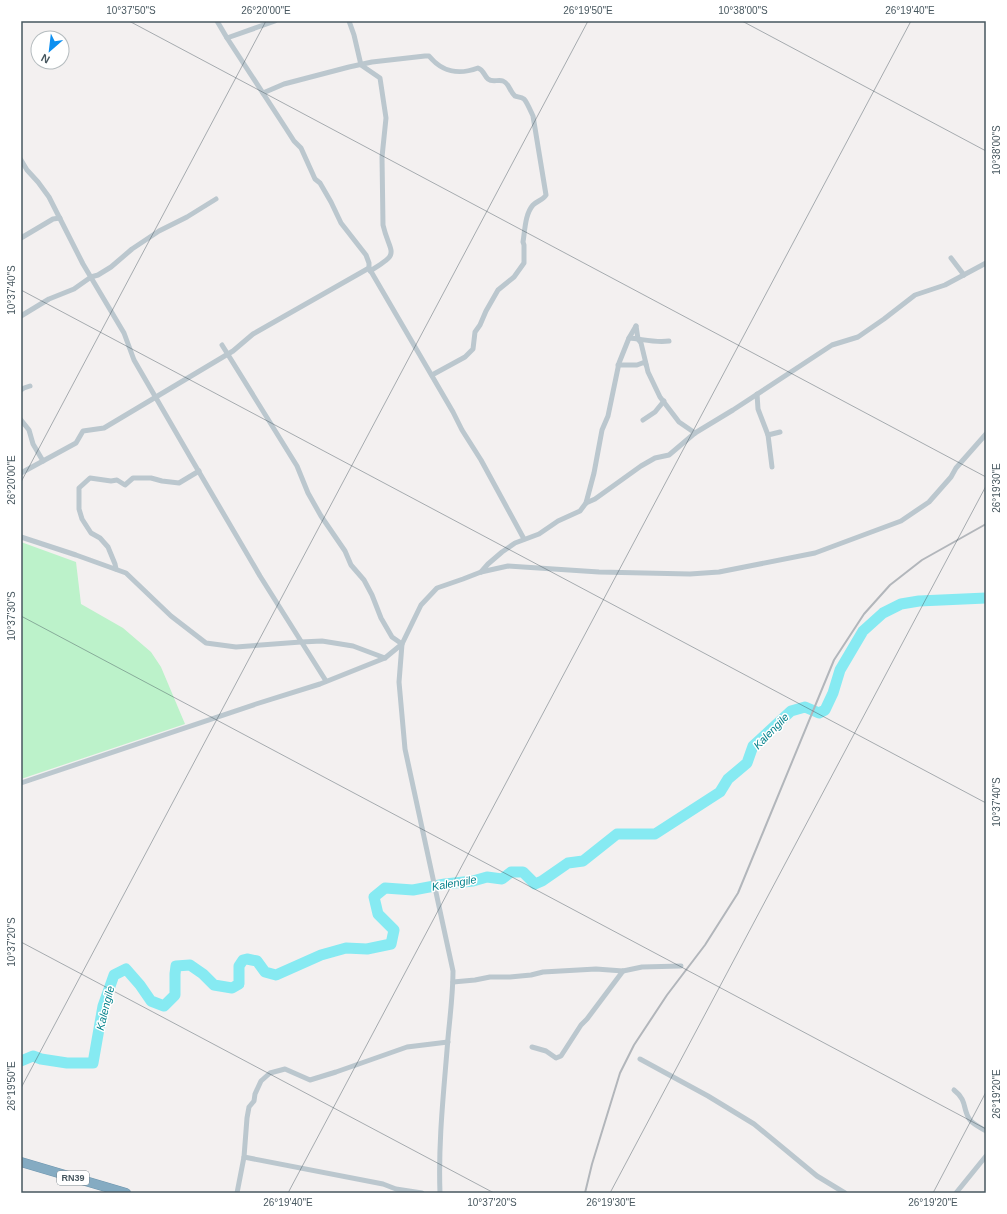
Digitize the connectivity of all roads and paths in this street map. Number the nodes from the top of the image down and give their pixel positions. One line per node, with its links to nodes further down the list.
1 (218, 21): 4 (street)
2 (275, 21): 4 (street)
3 (349, 21): 5 (street)
4 (227, 38): 6 (street)
5 (361, 65): 6 (street); 13 (street); 24 (street)
6 (263, 93): 13 (street)
7 (21, 160): 9 (street)
8 (216, 199): 15 (street)
9 (60, 218): 10 (street); 15 (street)
10 (21, 238)
11 (951, 258): 14 (street)
12 (986, 263): 14 (street)
13 (370, 270): 21 (street); 24 (street)
14 (964, 275): 27 (street)
15 (91, 277): 16 (street); 28 (street)
16 (21, 316)
17 (629, 338): 18 (street); 18 (street); 22 (street)
18 (638, 339): 19 (street); 23 (street)
19 (669, 341)
20 (222, 345): 21 (street)
21 (228, 354): 28 (street); 46 (street)
22 (618, 365): 23 (street); 40 (street)
23 (648, 372): 29 (street)
24 (432, 375): 42 (street)
25 (30, 386): 26 (street)
26 (21, 390)
27 (757, 394): 33 (street); 35 (street)
28 (156, 397): 36 (street); 38 (street)
29 (664, 401): 31 (street); 33 (street)
30 (21, 420): 36 (street)
31 (643, 420)
32 (780, 432): 35 (street)
33 (695, 433): 40 (street)
34 (986, 434): 44 (street)
35 (768, 435): 37 (street)
36 (43, 461): 39 (street)
37 (772, 467)
38 (199, 472): 43 (street); 45 (street)
39 (21, 473)
40 (586, 503): 42 (street)
41 (21, 536): 43 (street)
42 (524, 539): 44 (street)
43 (116, 569): 45 (street)
44 (481, 572): 46 (street)
45 (301, 642): 47 (street); 48 (street)
46 (402, 644): 47 (street); 52 (street)
47 (385, 658): 48 (street)
48 (326, 681): 49 (street)
49 (21, 783)
50 (681, 966): 51 (street)
51 (623, 970): 52 (street); 54 (street)
52 (453, 982): 53 (street)
53 (448, 1042): 59 (street); 64 (street)
54 (532, 1047)
55 (640, 1059): 65 (street)
56 (954, 1090): 57 (street)
57 (986, 1131)
58 (986, 1156): 66 (street)
59 (244, 1157): 62 (street); 63 (street)
60 (21, 1162): 61 (highway, RN39)
61 (126, 1193)
62 (237, 1193)
63 (422, 1193)
64 (440, 1193)
65 (845, 1193)
66 (956, 1193)

